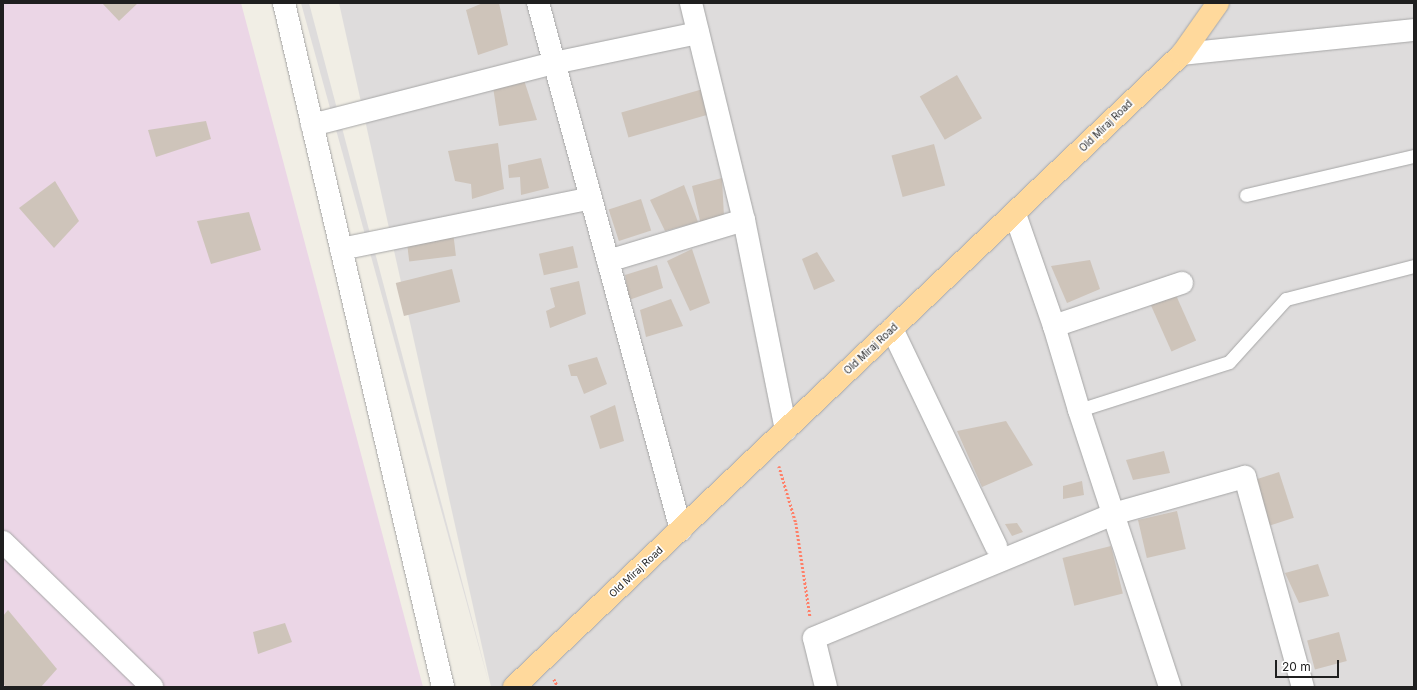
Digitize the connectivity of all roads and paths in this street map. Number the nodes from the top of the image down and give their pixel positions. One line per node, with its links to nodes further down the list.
1 (284, 3): 9 (street)
2 (538, 3): 8 (street)
3 (691, 3): 6 (street)
4 (1218, 3): 7 (main road, Old Miraj Road)
5 (1414, 30): 7 (street)
6 (698, 33): 8 (street); 14 (street)
7 (1182, 54): 13 (main road, Old Miraj Road)
8 (554, 63): 9 (street); 12 (street)
9 (312, 125): 15 (street)
10 (1414, 156): 11 (lane)
11 (1246, 194)
12 (591, 198): 15 (street); 16 (street)
13 (1014, 214): 19 (street); 20 (main road, Old Miraj Road)
14 (744, 220): 16 (street); 22 (street)
15 (341, 249): 28 (street)
16 (608, 261): 24 (street)
17 (1414, 266): 21 (lane)
18 (1182, 284): 19 (street)
19 (1054, 326): 21 (street)
20 (892, 329): 22 (main road, Old Miraj Road); 26 (street)
21 (1079, 410): 23 (street)
22 (786, 430): 24 (main road, Old Miraj Road)
23 (1113, 514): 30 (street); 31 (street); 32 (street)
24 (681, 530): 29 (main road, Old Miraj Road)
25 (3, 542): 27 (street)
26 (996, 546)
27 (152, 687)
28 (443, 687)
29 (514, 687)
30 (826, 687)
31 (1170, 687)
32 (1303, 687)

